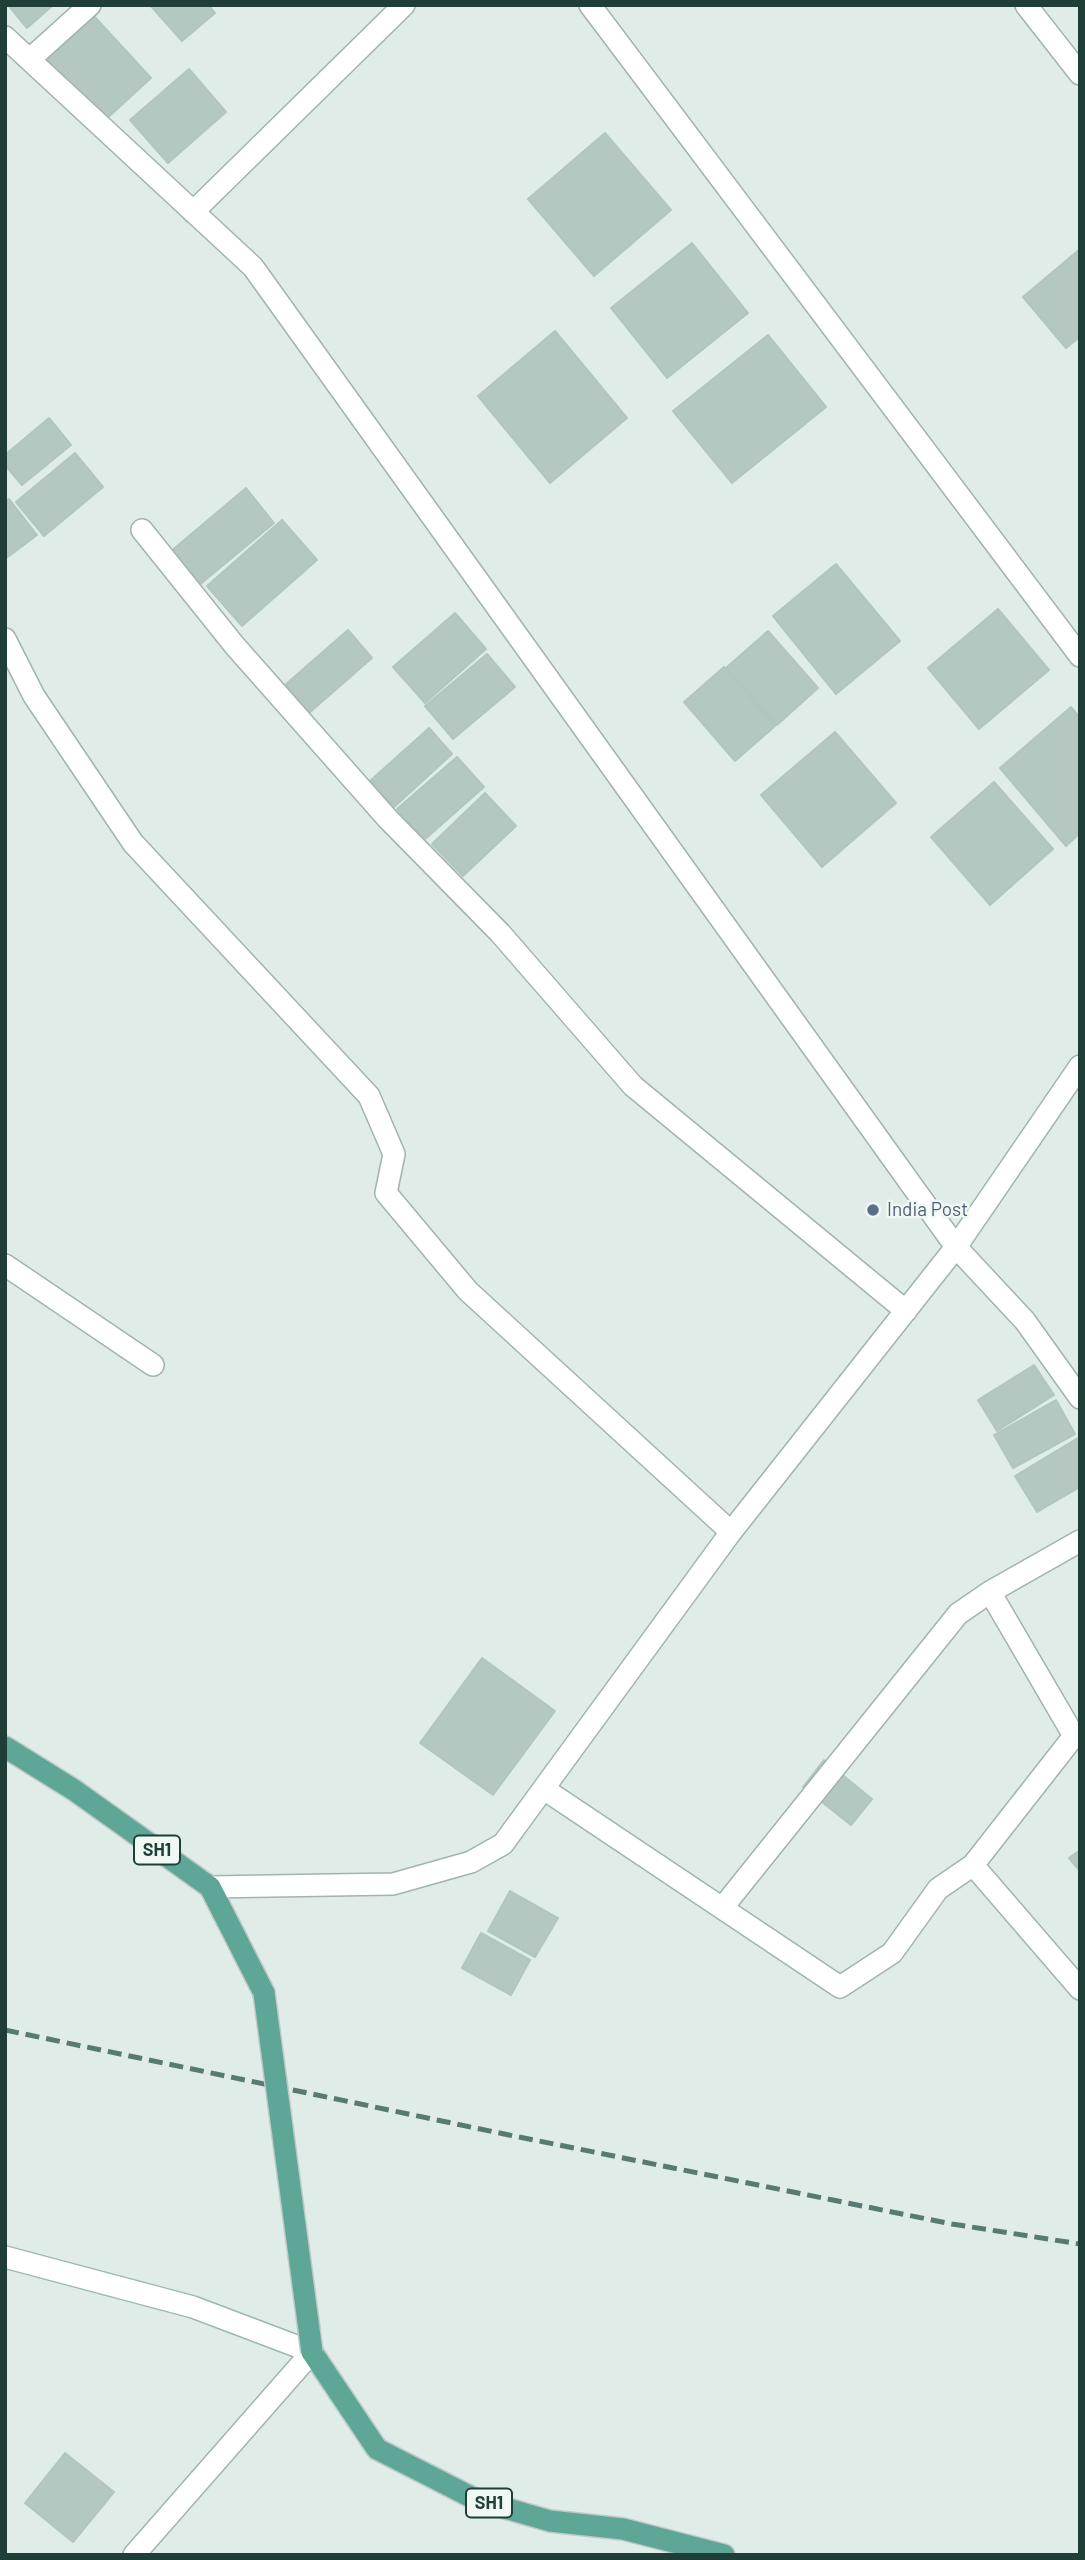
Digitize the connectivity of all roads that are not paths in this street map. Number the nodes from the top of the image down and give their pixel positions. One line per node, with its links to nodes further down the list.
1 (90, 5): 6 (street)
2 (404, 5): 8 (street)
3 (590, 5): 11 (street)
4 (1026, 5): 7 (street)
5 (5, 37): 6 (street)
6 (30, 59): 8 (street)
7 (1080, 74)
8 (193, 212): 13 (street)
9 (142, 530): 15 (street)
10 (5, 639): 18 (street)
11 (1080, 656)
12 (1080, 1066): 13 (street)
13 (956, 1247): 15 (street); 17 (street)
14 (5, 1265): 16 (street)
15 (905, 1311): 18 (street)
16 (153, 1365)
17 (1080, 1398)
18 (731, 1532): 23 (street)
19 (1080, 1541): 20 (street)
20 (990, 1592): 21 (street); 26 (street)
21 (1077, 1737): 24 (street)
22 (5, 1747): 25 (main road, SH1)
23 (544, 1789): 25 (street); 26 (street)
24 (973, 1865): 26 (street); 27 (street)
25 (210, 1887): 29 (main road, SH1, bridge)
26 (723, 1907)
27 (1080, 1989)
28 (5, 2257): 29 (street)
29 (312, 2352): 30 (street); 31 (main road, SH1)
30 (134, 2555)
31 (724, 2555)

